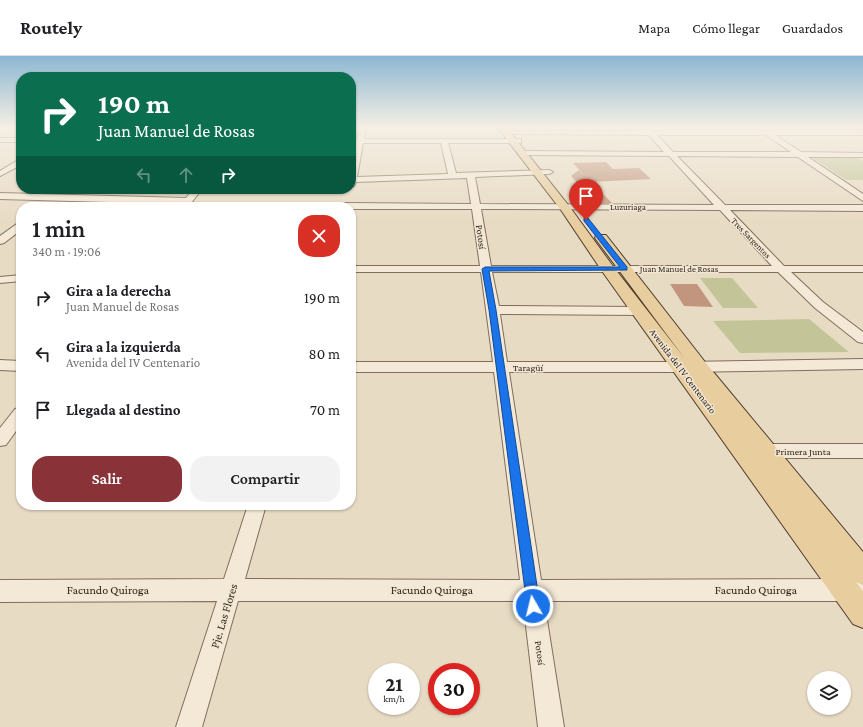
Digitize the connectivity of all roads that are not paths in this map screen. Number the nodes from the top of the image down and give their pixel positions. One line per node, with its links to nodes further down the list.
1 (449, 159): 9 (street)
2 (530, 159): 7 (main road, Avenida del IV Centenario)
3 (537, 159): 7 (main road, Avenida del IV Centenario)
4 (676, 159): 23 (street, Tres Sargentos)
5 (806, 159): 16 (street)
6 (16, 165): 8 (street)
7 (544, 172): 10 (street); 22 (main road, Avenida del IV Centenario)
8 (0, 174)
9 (453, 176): 10 (street); 11 (street)
10 (471, 176): 21 (street, Potosí)
11 (356, 183)
12 (63, 194): 15 (street)
13 (194, 194): 19 (street)
14 (0, 196): 15 (street)
15 (58, 198): 17 (street); 18 (street)
16 (863, 198)
17 (53, 202)
18 (143, 202)
19 (188, 202)
20 (356, 207): 21 (street, Luzuriaga)
21 (476, 208): 22 (street, Luzuriaga); 28 (street, Potosí)
22 (570, 208): 23 (street, Luzuriaga); 29 (main road, Avenida del IV Centenario)
23 (722, 208): 24 (street, Luzuriaga); 30 (street, Tres Sargentos)
24 (863, 208)
25 (16, 229): 26 (street)
26 (0, 240)
27 (356, 269): 28 (street, Juan Manuel de Rosas)
28 (485, 269): 29 (street, Juan Manuel de Rosas); 34 (street, Potosí)
29 (616, 269): 30 (street, Juan Manuel de Rosas); 35 (main road, Avenida del IV Centenario); 42 (main road, Avenida del IV Centenario)
30 (781, 269): 31 (street, Juan Manuel de Rosas); 36 (street, Tres Sargentos)
31 (863, 270)
32 (16, 278): 33 (street)
33 (0, 280)
34 (492, 310): 35 (street); 41 (street, Potosí)
35 (639, 311): 42 (main road, Avenida del IV Centenario)
36 (863, 339)
37 (863, 364): 42 (street, Taragüí)
38 (0, 365): 39 (street)
39 (16, 366)
40 (356, 367): 41 (street, Taragüí)
41 (500, 367): 42 (street, Taragüí); 53 (street, Potosí)
42 (690, 367): 45 (main road, Avenida del IV Centenario); 47 (main road, Avenida del IV Centenario)
43 (16, 419): 44 (street)
44 (0, 440)
45 (767, 450): 46 (street, Primera Junta); 47 (street, Primera Junta); 49 (main road, Avenida del IV Centenario)
46 (863, 451)
47 (743, 452): 50 (main road, Avenida del IV Centenario)
48 (256, 510): 51 (street, Pje. Las Flores)
49 (863, 572)
50 (854, 588): 53 (street, Facundo Quiroga); 54 (main road, Avenida del IV Centenario)
51 (232, 589): 52 (street, Facundo Quiroga); 53 (street, Facundo Quiroga); 55 (street, Pje. Las Flores)
52 (0, 591)
53 (531, 591): 56 (street, Potosí)
54 (863, 614)
55 (189, 727)
56 (551, 727)

